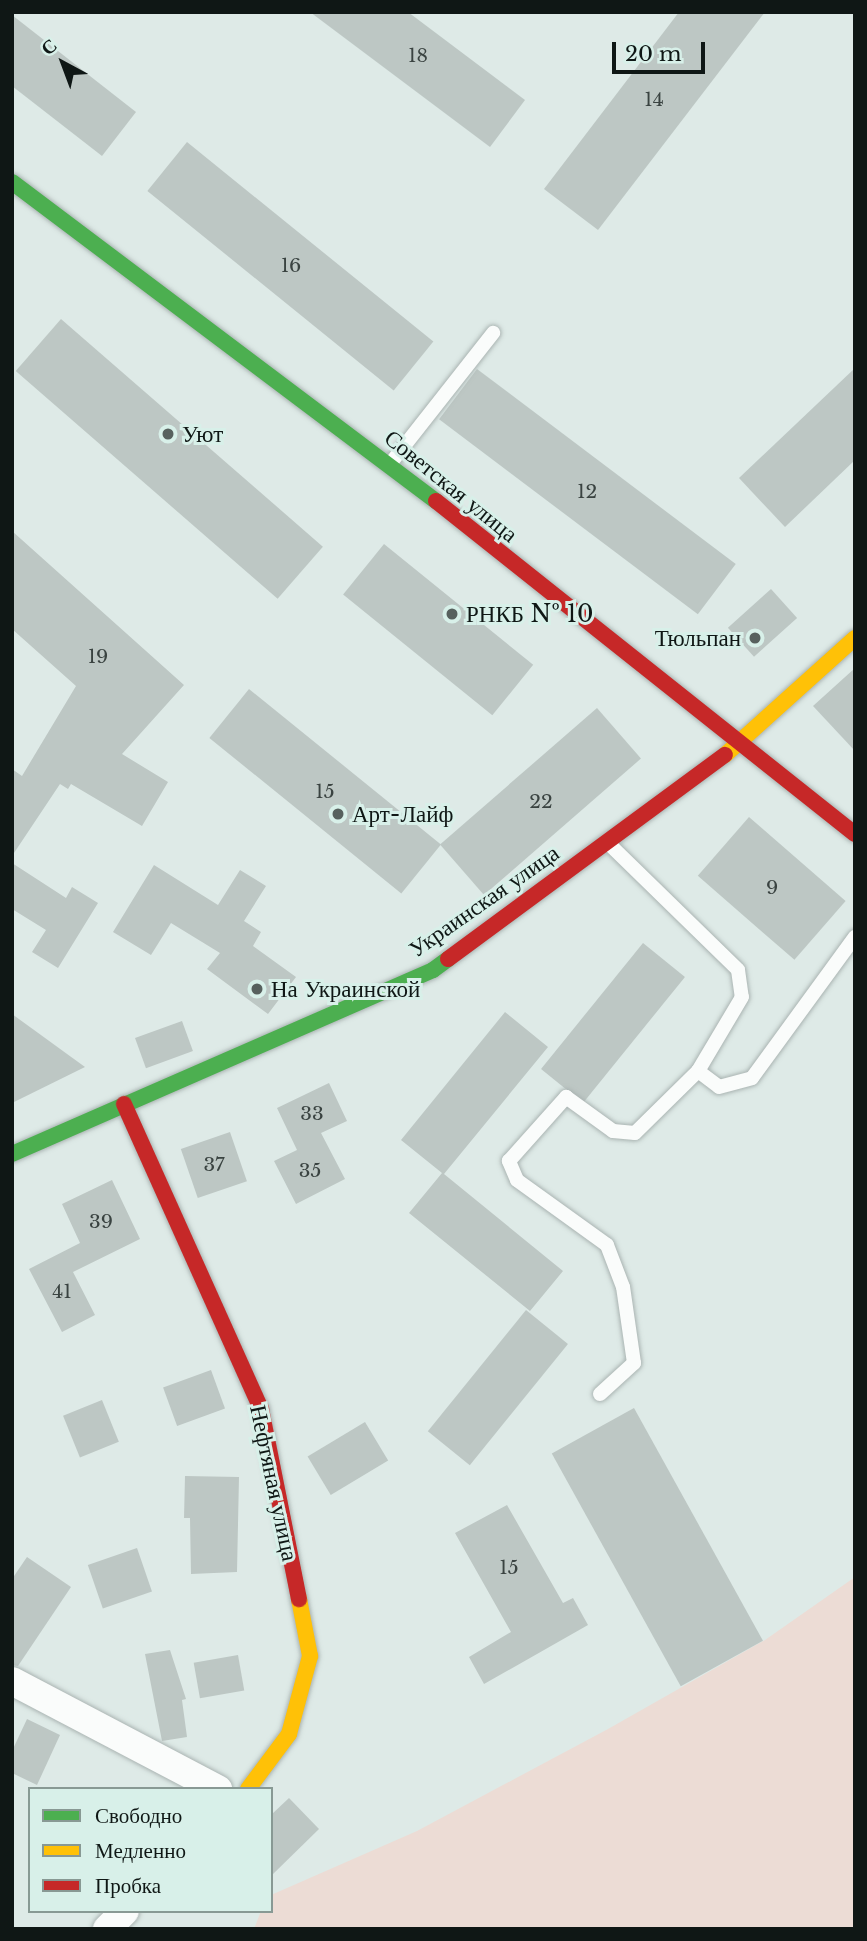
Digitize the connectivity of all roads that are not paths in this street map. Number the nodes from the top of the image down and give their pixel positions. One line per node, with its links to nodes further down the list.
1 (12, 182): 3 (main road, Советская улица)
2 (493, 333): 3 (lane)
3 (389, 465): 5 (main road, Советская улица)
4 (855, 638): 5 (main road, Украинская улица)
5 (738, 746): 6 (main road, Советская улица); 7 (main road, Украинская улица)
6 (855, 834)
7 (606, 842): 9 (lane); 10 (main road, Украинская улица)
8 (855, 937): 9 (lane)
9 (698, 1071): 14 (lane)
10 (124, 1104): 12 (main road, Украинская улица); 17 (main road, Нефтяная улица)
11 (12, 1136): 12 (lane)
12 (28, 1147): 13 (main road, Украинская улица)
13 (12, 1154)
14 (600, 1394)
15 (12, 1681): 16 (street)
16 (214, 1787)
17 (249, 1787)
18 (123, 1913): 19 (street)
19 (107, 1929)

